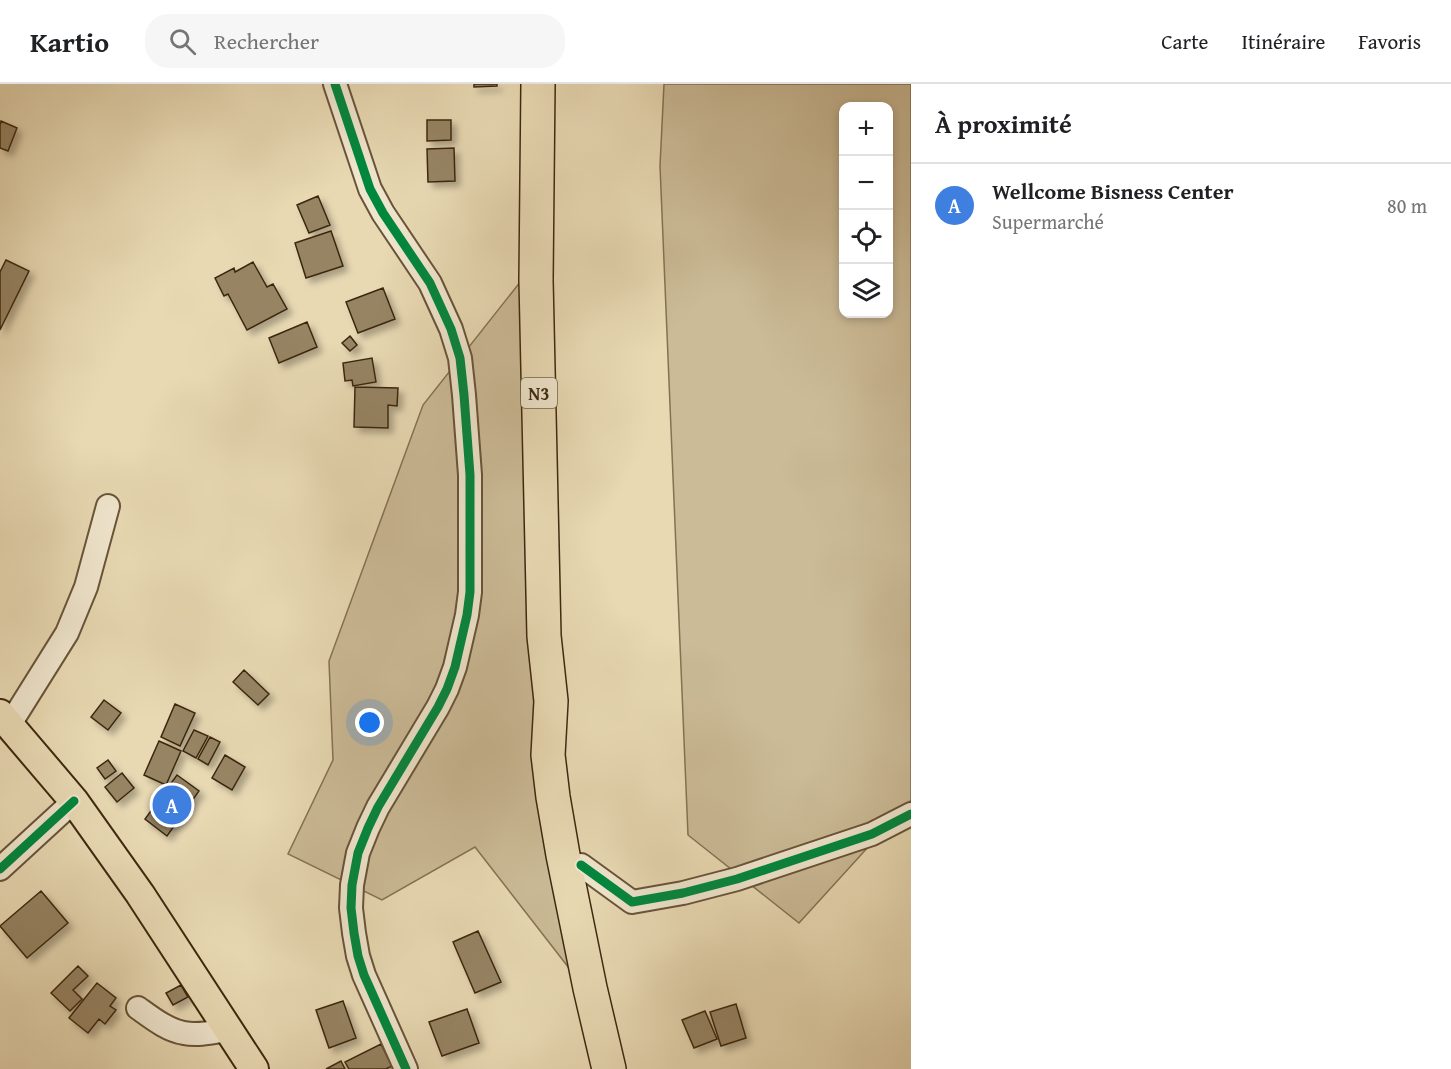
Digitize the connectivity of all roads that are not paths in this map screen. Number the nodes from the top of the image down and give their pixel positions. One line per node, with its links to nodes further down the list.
1 (335, 84): 13 (street)
2 (538, 84): 4 (highway, N3)
3 (108, 506): 5 (street)
4 (551, 701): 8 (highway, N3); 14 (highway, N3)
5 (5, 719): 6 (main road)
6 (74, 801): 9 (street); 11 (main road)
7 (911, 814): 8 (street)
8 (581, 865): 15 (highway, N3)
9 (0, 869)
10 (138, 1008): 11 (street)
11 (227, 1030): 12 (main road)
12 (254, 1069)
13 (406, 1069)
14 (609, 1069)
15 (626, 1069)

